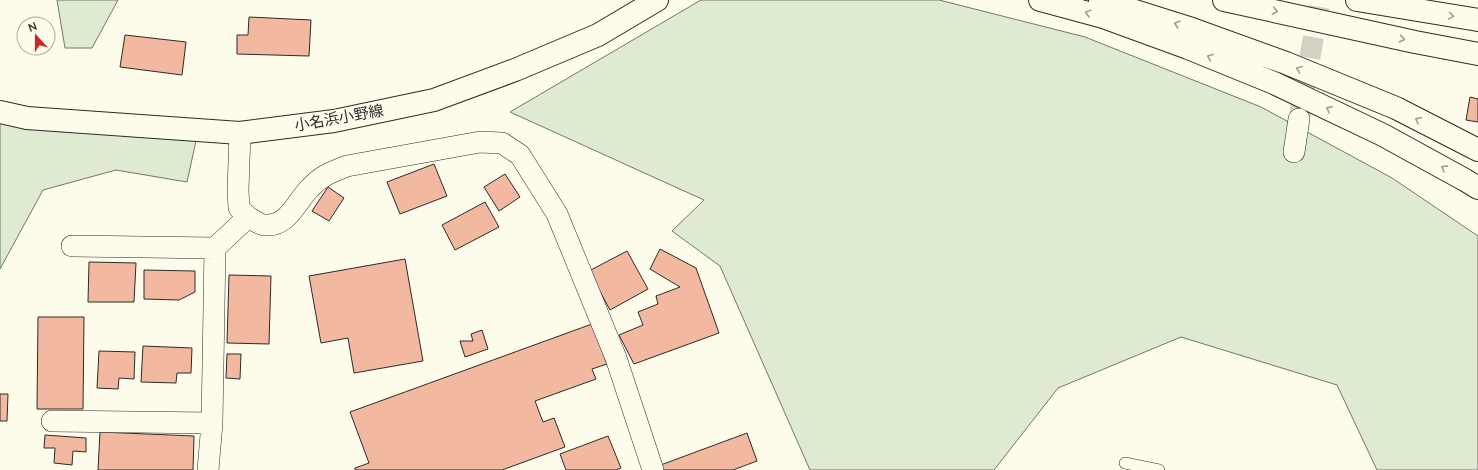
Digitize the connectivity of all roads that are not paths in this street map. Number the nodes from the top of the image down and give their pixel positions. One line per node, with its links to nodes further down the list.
1 (657, 0): 10 (main road, 小名浜小野線)
2 (1040, 0): 13 (main road, one-way to 2)
3 (1100, 0): 11 (main road, one-way to 3)
4 (1224, 0): 7 (main road, one-way to 7)
5 (1357, 0): 6 (main road, one-way to 6)
6 (1478, 20)
7 (1478, 54)
8 (0, 112): 10 (main road, 小名浜小野線)
9 (1299, 119): 12 (street)
10 (240, 133): 14 (street)
11 (1478, 150)
12 (1294, 152)
13 (1478, 188)
14 (248, 217): 16 (street); 21 (street)
15 (72, 246): 16 (street)
16 (215, 248): 18 (street)
17 (52, 421): 18 (street)
18 (212, 423): 20 (street)
19 (1125, 463): 22 (lane)
20 (208, 470)
21 (653, 470)
22 (1158, 470)

